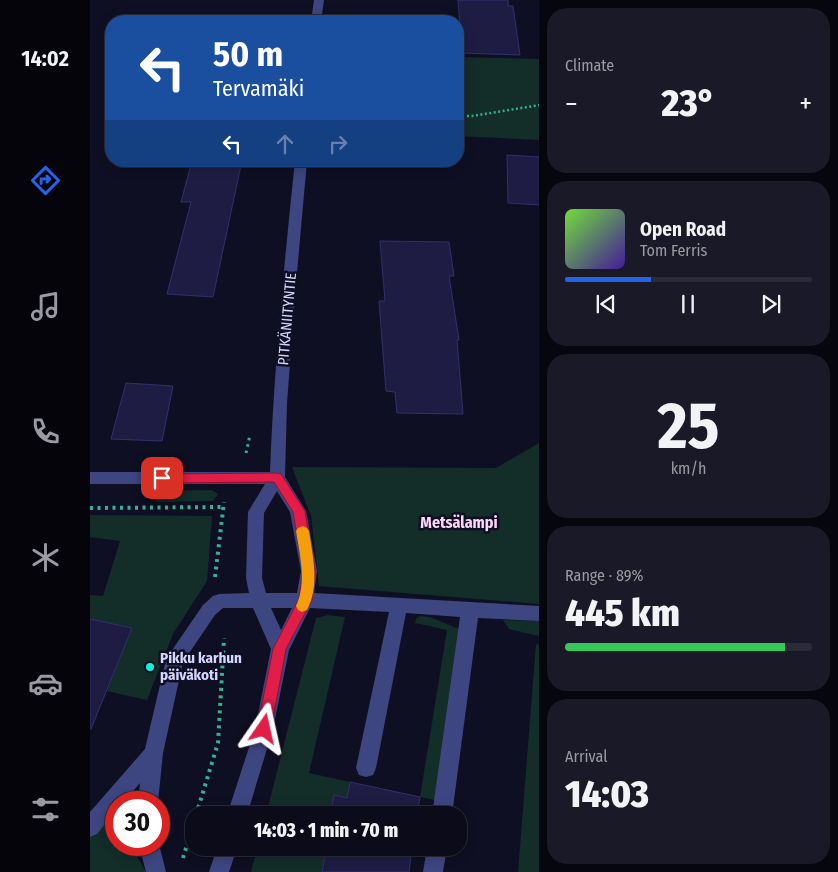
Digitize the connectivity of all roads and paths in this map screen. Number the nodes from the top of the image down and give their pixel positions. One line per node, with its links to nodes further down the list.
1 (319, 0): 2 (street)
2 (317, 15)
3 (539, 105): 4 (path)
4 (464, 116)
5 (301, 167): 7 (street, PITKÄNIITYNTIE)
6 (90, 478): 7 (street)
7 (277, 478): 10 (street); 11 (street, PITKÄNIITYNTIE)
8 (222, 507): 9 (path)
9 (90, 508)
10 (305, 600): 11 (street); 12 (street); 15 (street)
11 (259, 601): 15 (street, PITKÄNIITYNTIE); 16 (street)
12 (399, 606): 13 (street); 17 (street)
13 (470, 610): 14 (street); 20 (street)
14 (539, 614)
15 (280, 649): 19 (street)
16 (153, 753): 18 (street); 21 (street)
17 (366, 768)
18 (149, 791)
19 (240, 806)
20 (443, 806)
21 (90, 827)
22 (185, 851): 26 (path)
23 (152, 856): 27 (street)
24 (224, 856): 28 (street)
25 (436, 856): 29 (street)
26 (181, 864)
27 (156, 872)
28 (219, 872)
29 (433, 872)

